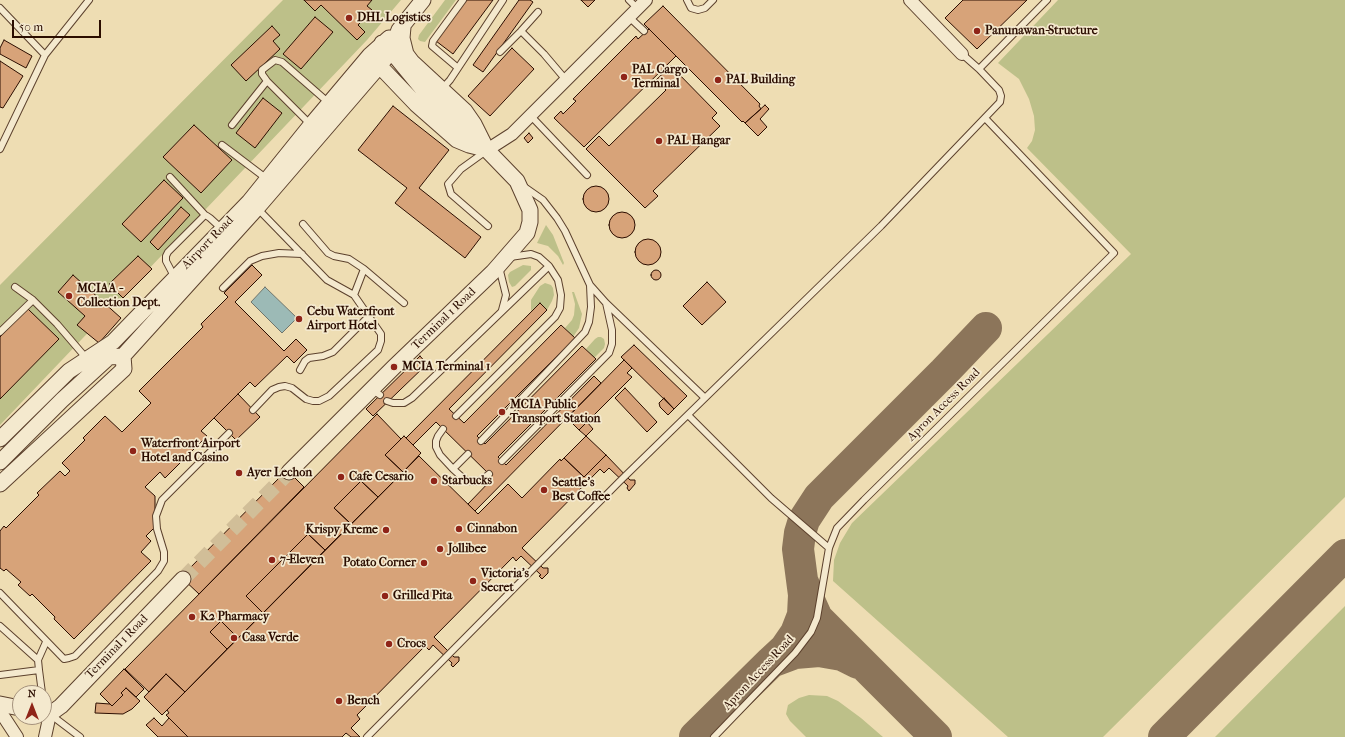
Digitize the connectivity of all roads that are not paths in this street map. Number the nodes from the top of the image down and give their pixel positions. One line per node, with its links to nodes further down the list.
1 (89, 0): 18 (lane)
2 (423, 0): 12 (street, Airport Road)
3 (463, 0): 20 (lane)
4 (503, 0): 20 (lane)
5 (687, 0): 6 (lane)
6 (713, 0)
7 (910, 0): 17 (street)
8 (1047, 0): 21 (lane)
9 (635, 6): 13 (lane); 22 (street)
10 (0, 8): 18 (lane)
11 (538, 12): 14 (lane)
12 (401, 27): 15 (street, Airport Road); 24 (street, Terminal 1 Road)
13 (644, 31)
14 (521, 32): 16 (lane); 22 (lane)
15 (386, 47): 19 (street, Airport Road); 32 (street, Terminal 1 Road)
16 (500, 52)
17 (962, 54): 21 (lane)
18 (46, 55): 31 (lane)
19 (375, 60): 25 (street, Airport Road); 32 (street, Terminal 1 Road); 37 (street, Airport Road)
20 (458, 68): 24 (lane)
21 (979, 69): 27 (lane)
22 (566, 80): 26 (street)
23 (267, 81): 25 (lane); 28 (lane); 29 (lane)
24 (441, 90): 32 (street, Terminal 1 Road)
25 (329, 103): 29 (street, Airport Road)
26 (530, 115): 32 (street); 33 (lane)
27 (984, 118): 60 (lane); 76 (lane, Apron Access Road)
28 (232, 125)
29 (311, 125): 35 (street, Airport Road)
30 (222, 145): 35 (lane)
31 (0, 149)
32 (487, 150): 36 (street, Terminal 1 Road); 40 (lane)
33 (587, 175)
34 (170, 177): 38 (lane)
35 (267, 179): 37 (street, Airport Road)
36 (517, 181): 43 (street, Terminal 1 Road); 47 (lane)
37 (253, 205): 41 (street, Airport Road); 42 (lane); 57 (street, Airport Road)
38 (204, 216): 41 (lane); 46 (lane)
39 (303, 224): 45 (lane)
40 (488, 226)
41 (222, 229): 46 (street, Airport Road)
42 (302, 254): 49 (lane); 50 (lane)
43 (503, 261): 44 (lane); 54 (lane); 73 (street, Terminal 1 Road)
44 (549, 266): 54 (lane); 64 (lane)
45 (364, 269): 50 (lane); 52 (lane)
46 (175, 278): 58 (street, Airport Road)
47 (590, 285): 53 (lane); 68 (lane)
48 (15, 287): 51 (lane)
49 (223, 288)
50 (354, 296): 55 (lane)
51 (33, 300): 56 (lane); 58 (lane)
52 (404, 303)
53 (606, 303): 60 (lane); 70 (lane)
54 (502, 310): 61 (lane)
55 (369, 316): 59 (lane); 62 (lane)
56 (0, 332)
57 (123, 356): 71 (street); 75 (street, Airport Road)
58 (87, 359): 67 (street, Airport Road)
59 (300, 370)
60 (705, 398): 63 (lane)
61 (387, 401)
62 (253, 410)
63 (688, 415): 76 (lane); 94 (lane)
64 (456, 416)
65 (443, 429): 72 (lane)
66 (229, 433): 80 (lane)
67 (0, 439)
68 (481, 441)
69 (468, 454): 72 (lane)
70 (502, 461)
71 (0, 462)
72 (453, 469): 74 (lane)
73 (289, 472)
74 (489, 474)
75 (0, 484)
76 (829, 548): 95 (lane, Apron Access Road)
77 (183, 579): 87 (street, Terminal 1 Road)
78 (0, 593): 80 (lane)
79 (0, 626): 81 (lane)
80 (46, 642): 81 (lane)
81 (38, 660): 82 (lane)
82 (39, 670): 83 (lane); 84 (lane)
83 (0, 675)
84 (41, 685)
85 (0, 704): 86 (street)
86 (12, 706)
87 (52, 710)
88 (0, 711): 91 (street)
89 (52, 716): 93 (lane)
90 (45, 725): 92 (street)
91 (17, 737)
92 (45, 737)
93 (80, 737)
94 (367, 737)
95 (714, 737)

